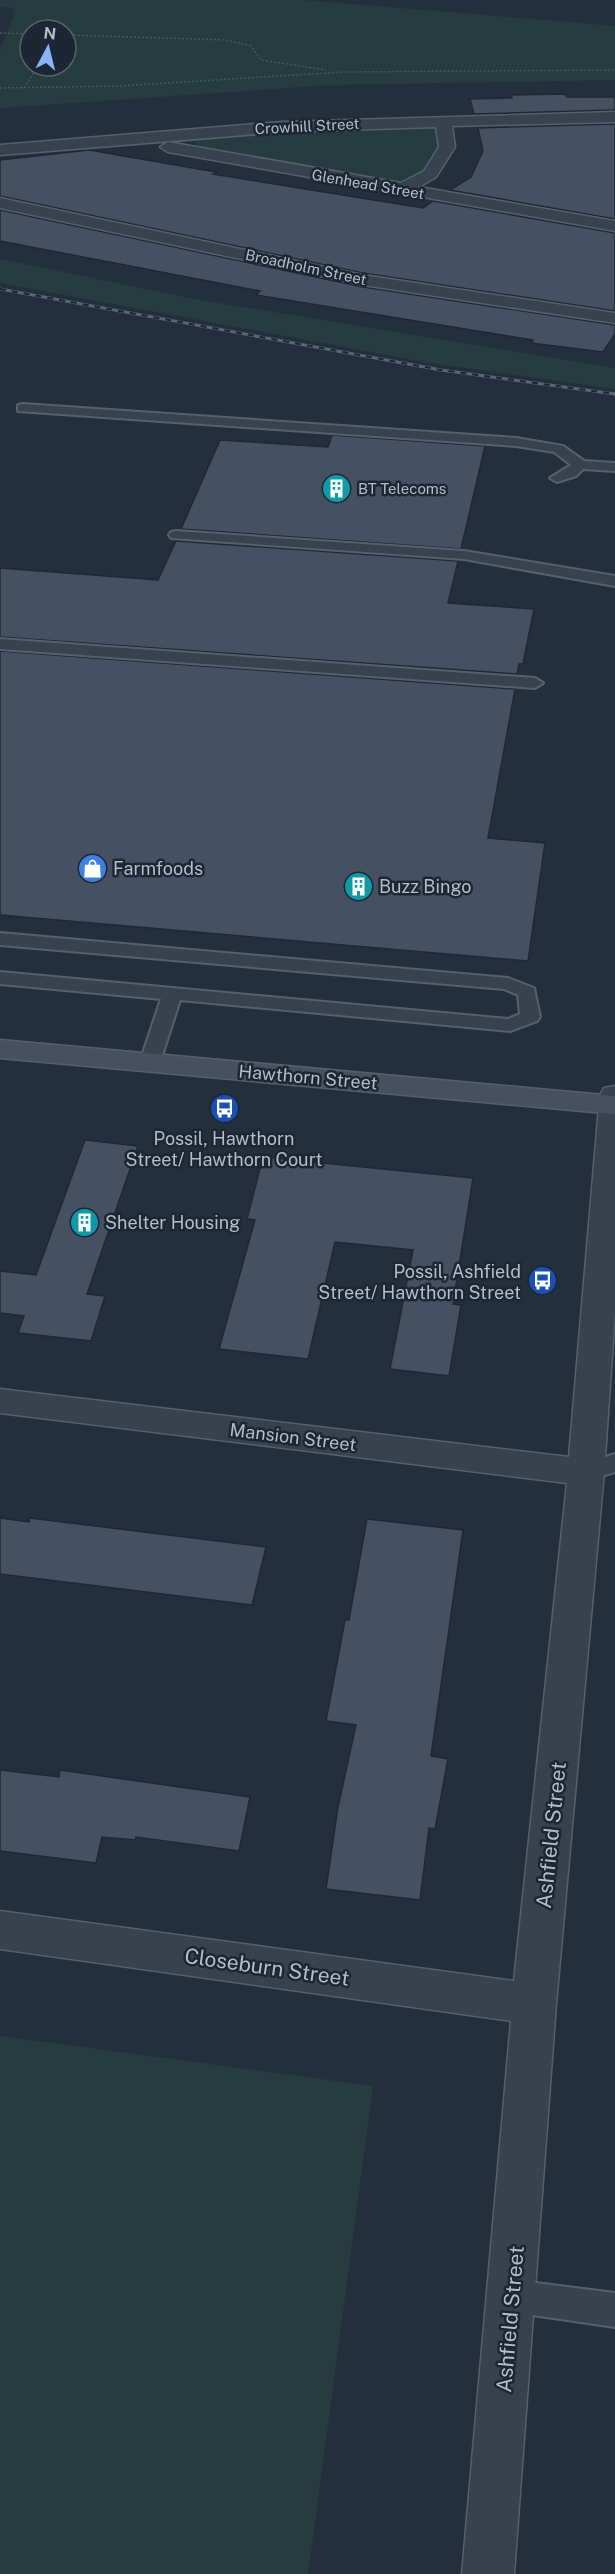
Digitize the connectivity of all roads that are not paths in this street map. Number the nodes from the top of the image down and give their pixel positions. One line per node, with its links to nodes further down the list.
1 (615, 117): 2 (street, Crowhill Street)
2 (443, 121): 3 (street, Crowhill Street); 5 (street)
3 (122, 138): 4 (street, Crowhill Street); 5 (street, Glenhead Street)
4 (0, 150)
5 (401, 190): 7 (street, Glenhead Street)
6 (0, 203): 8 (street, Broadholm Street)
7 (615, 226)
8 (615, 318)
9 (23, 408): 10 (lane)
10 (580, 465): 11 (lane); 12 (lane)
11 (615, 467)
12 (556, 478)
13 (176, 535): 14 (lane)
14 (615, 581)
15 (0, 644): 16 (lane)
16 (535, 683)
17 (0, 939): 19 (lane)
18 (0, 978): 19 (lane)
19 (169, 995): 21 (lane)
20 (0, 1049): 21 (main road, Hawthorn Street)
21 (150, 1062): 22 (main road, Hawthorn Street)
22 (615, 1102): 24 (street, Ashfield Street)
23 (0, 1401): 24 (street, Mansion Street)
24 (601, 1468): 26 (street, Ashfield Street)
25 (0, 1930): 26 (street, Closeburn Street)
26 (534, 2004): 27 (street, Ashfield Street)
27 (512, 2296): 28 (lane); 29 (street, Ashfield Street)
28 (615, 2310)
29 (489, 2574)

